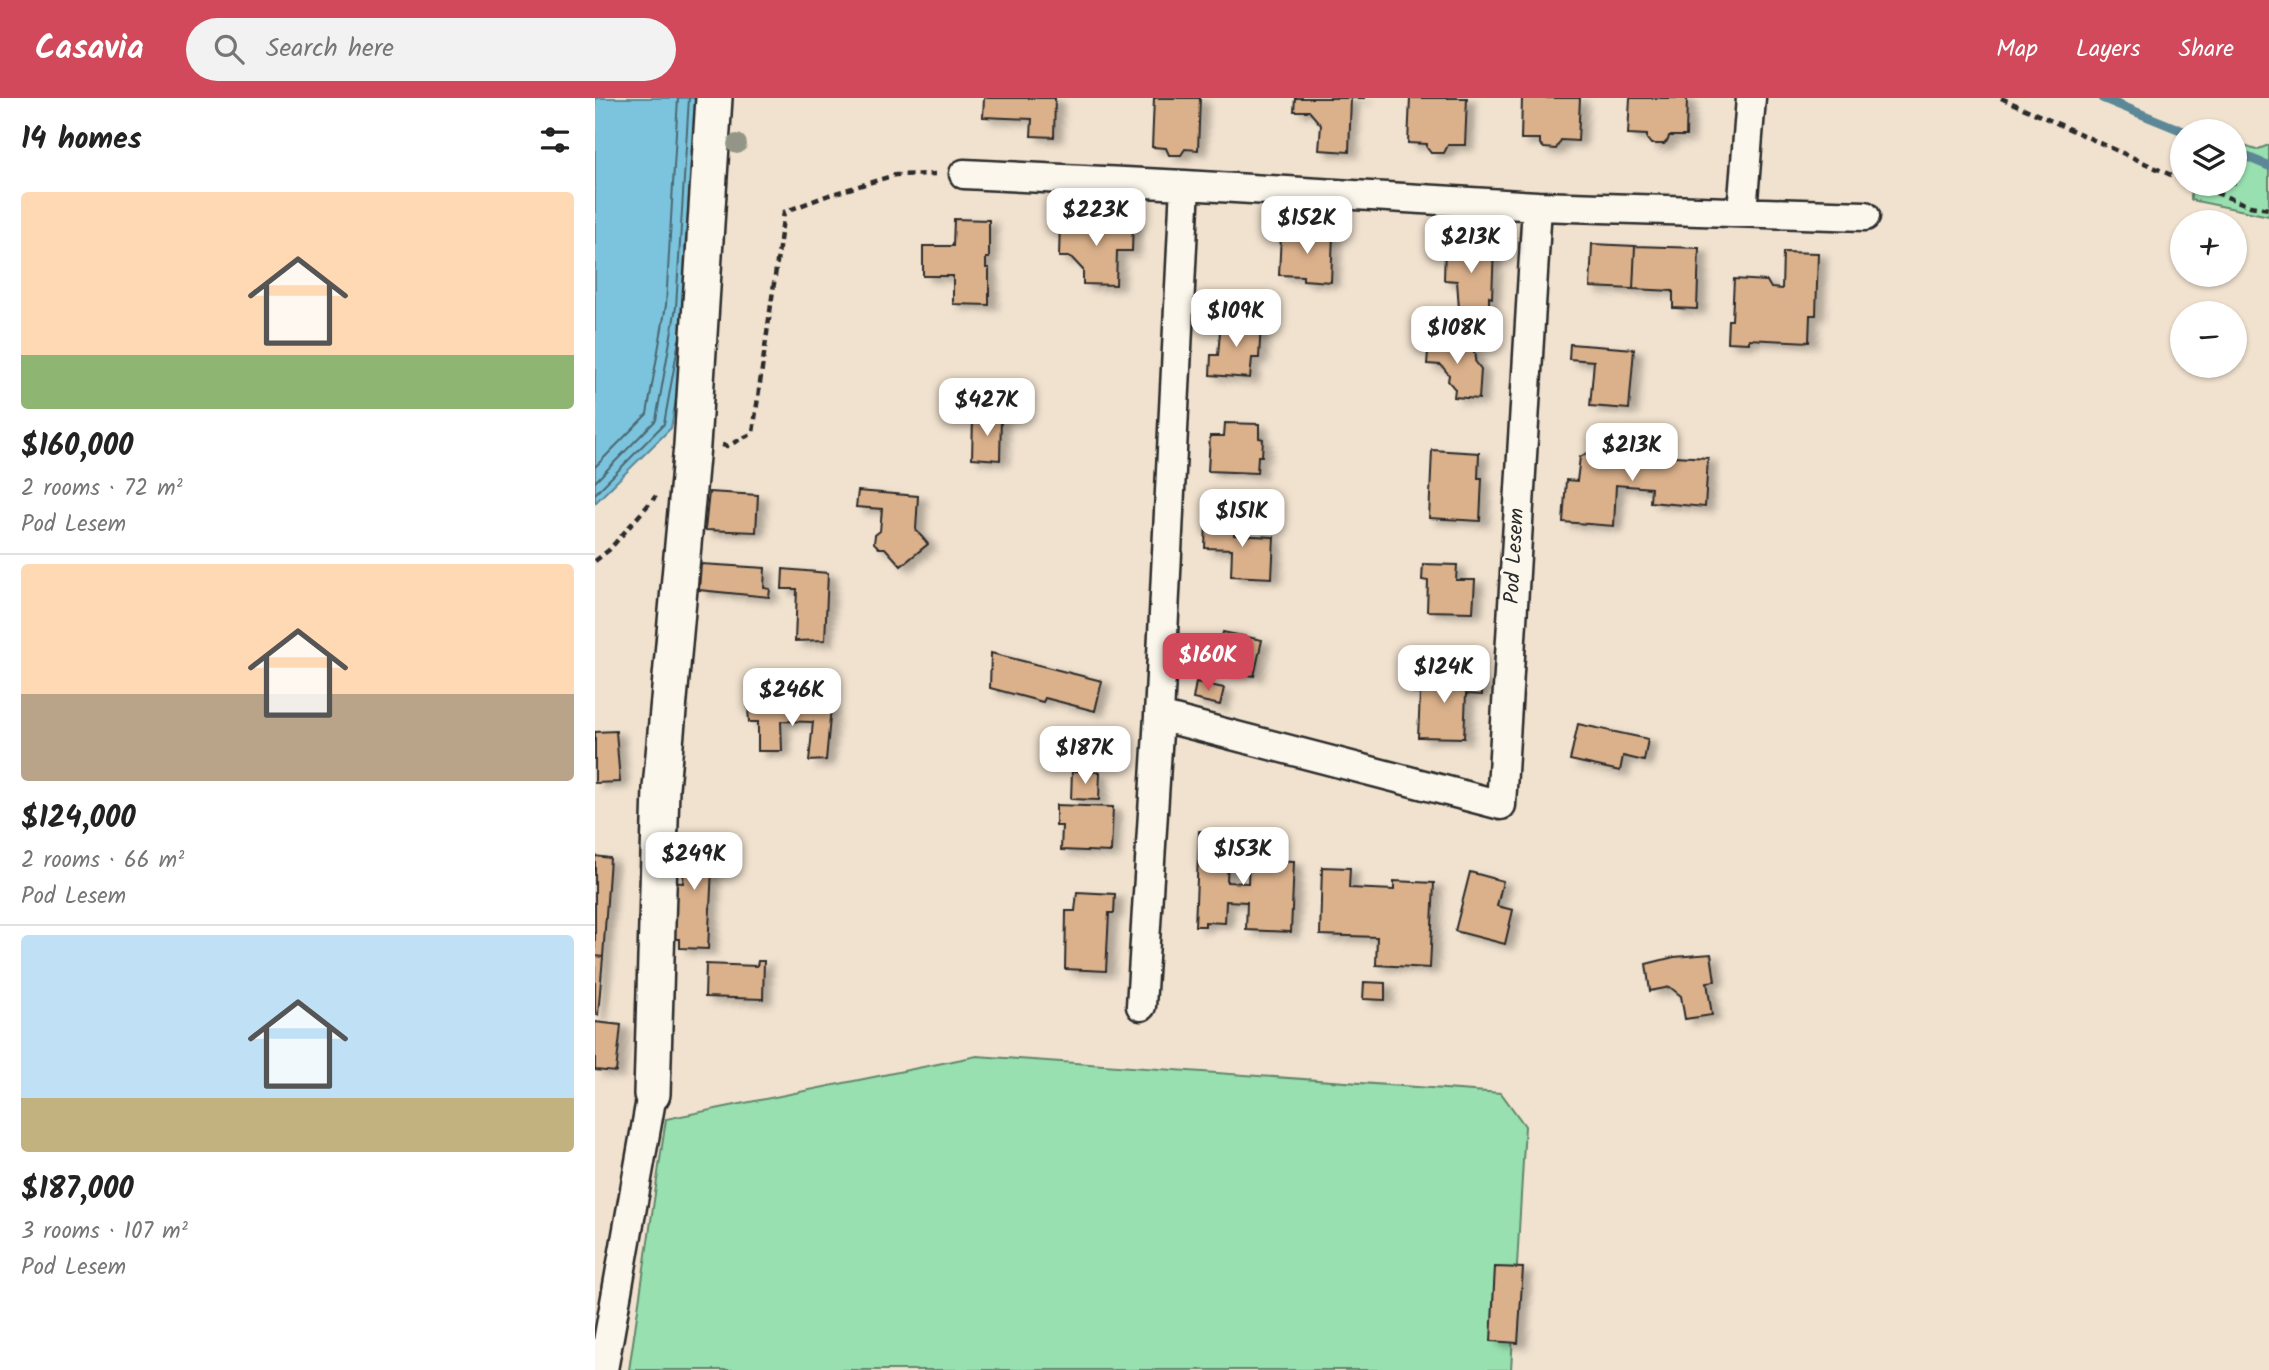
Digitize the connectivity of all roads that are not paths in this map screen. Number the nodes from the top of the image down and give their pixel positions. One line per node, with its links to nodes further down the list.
1 (714, 98): 10 (street)
2 (1751, 98): 6 (street)
3 (964, 174): 4 (street)
4 (1185, 185): 5 (street); 8 (street)
5 (1537, 206): 6 (street); 8 (street, Pod Lesem)
6 (1742, 212): 7 (street)
7 (1865, 216)
8 (1159, 716): 9 (street)
9 (1141, 1006)
10 (652, 1094): 11 (street)
11 (603, 1370)

